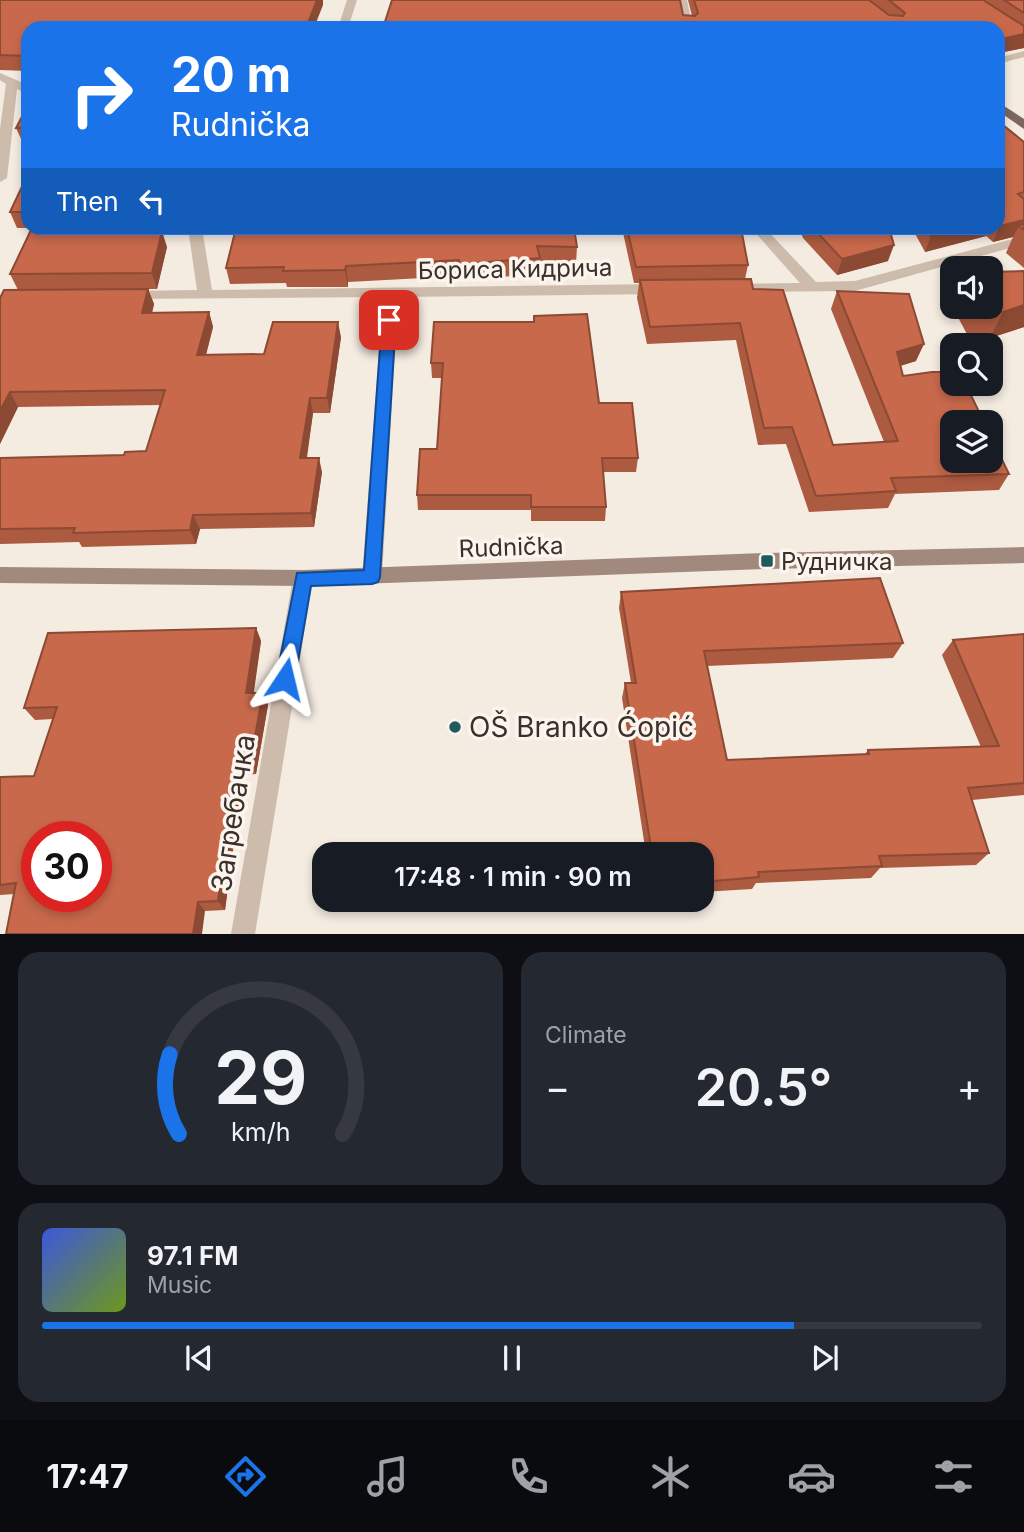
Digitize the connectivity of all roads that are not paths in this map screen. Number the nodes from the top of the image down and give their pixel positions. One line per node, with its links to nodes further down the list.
1 (352, 0): 3 (street)
2 (682, 0): 4 (lane)
3 (345, 21)
4 (686, 21)
5 (1024, 54): 6 (lane)
6 (1005, 59)
7 (6, 80): 10 (street)
8 (1005, 111): 9 (main road)
9 (1024, 125)
10 (0, 178)
11 (196, 235): 18 (street)
12 (764, 235): 14 (street)
13 (1024, 240): 14 (street)
14 (813, 288): 16 (street)
15 (676, 289): 17 (street, Бориса Kидрича)
16 (717, 289)
17 (391, 294): 18 (street, Бориса Kидрича); 22 (street)
18 (205, 295): 19 (street, Бориса Kидрича)
19 (110, 296)
20 (1024, 555): 22 (street, Rudnička)
21 (0, 575): 23 (street, Rudnička)
22 (372, 577): 23 (street, Rudnička)
23 (303, 578): 24 (street, Загребачка)
24 (243, 933)

